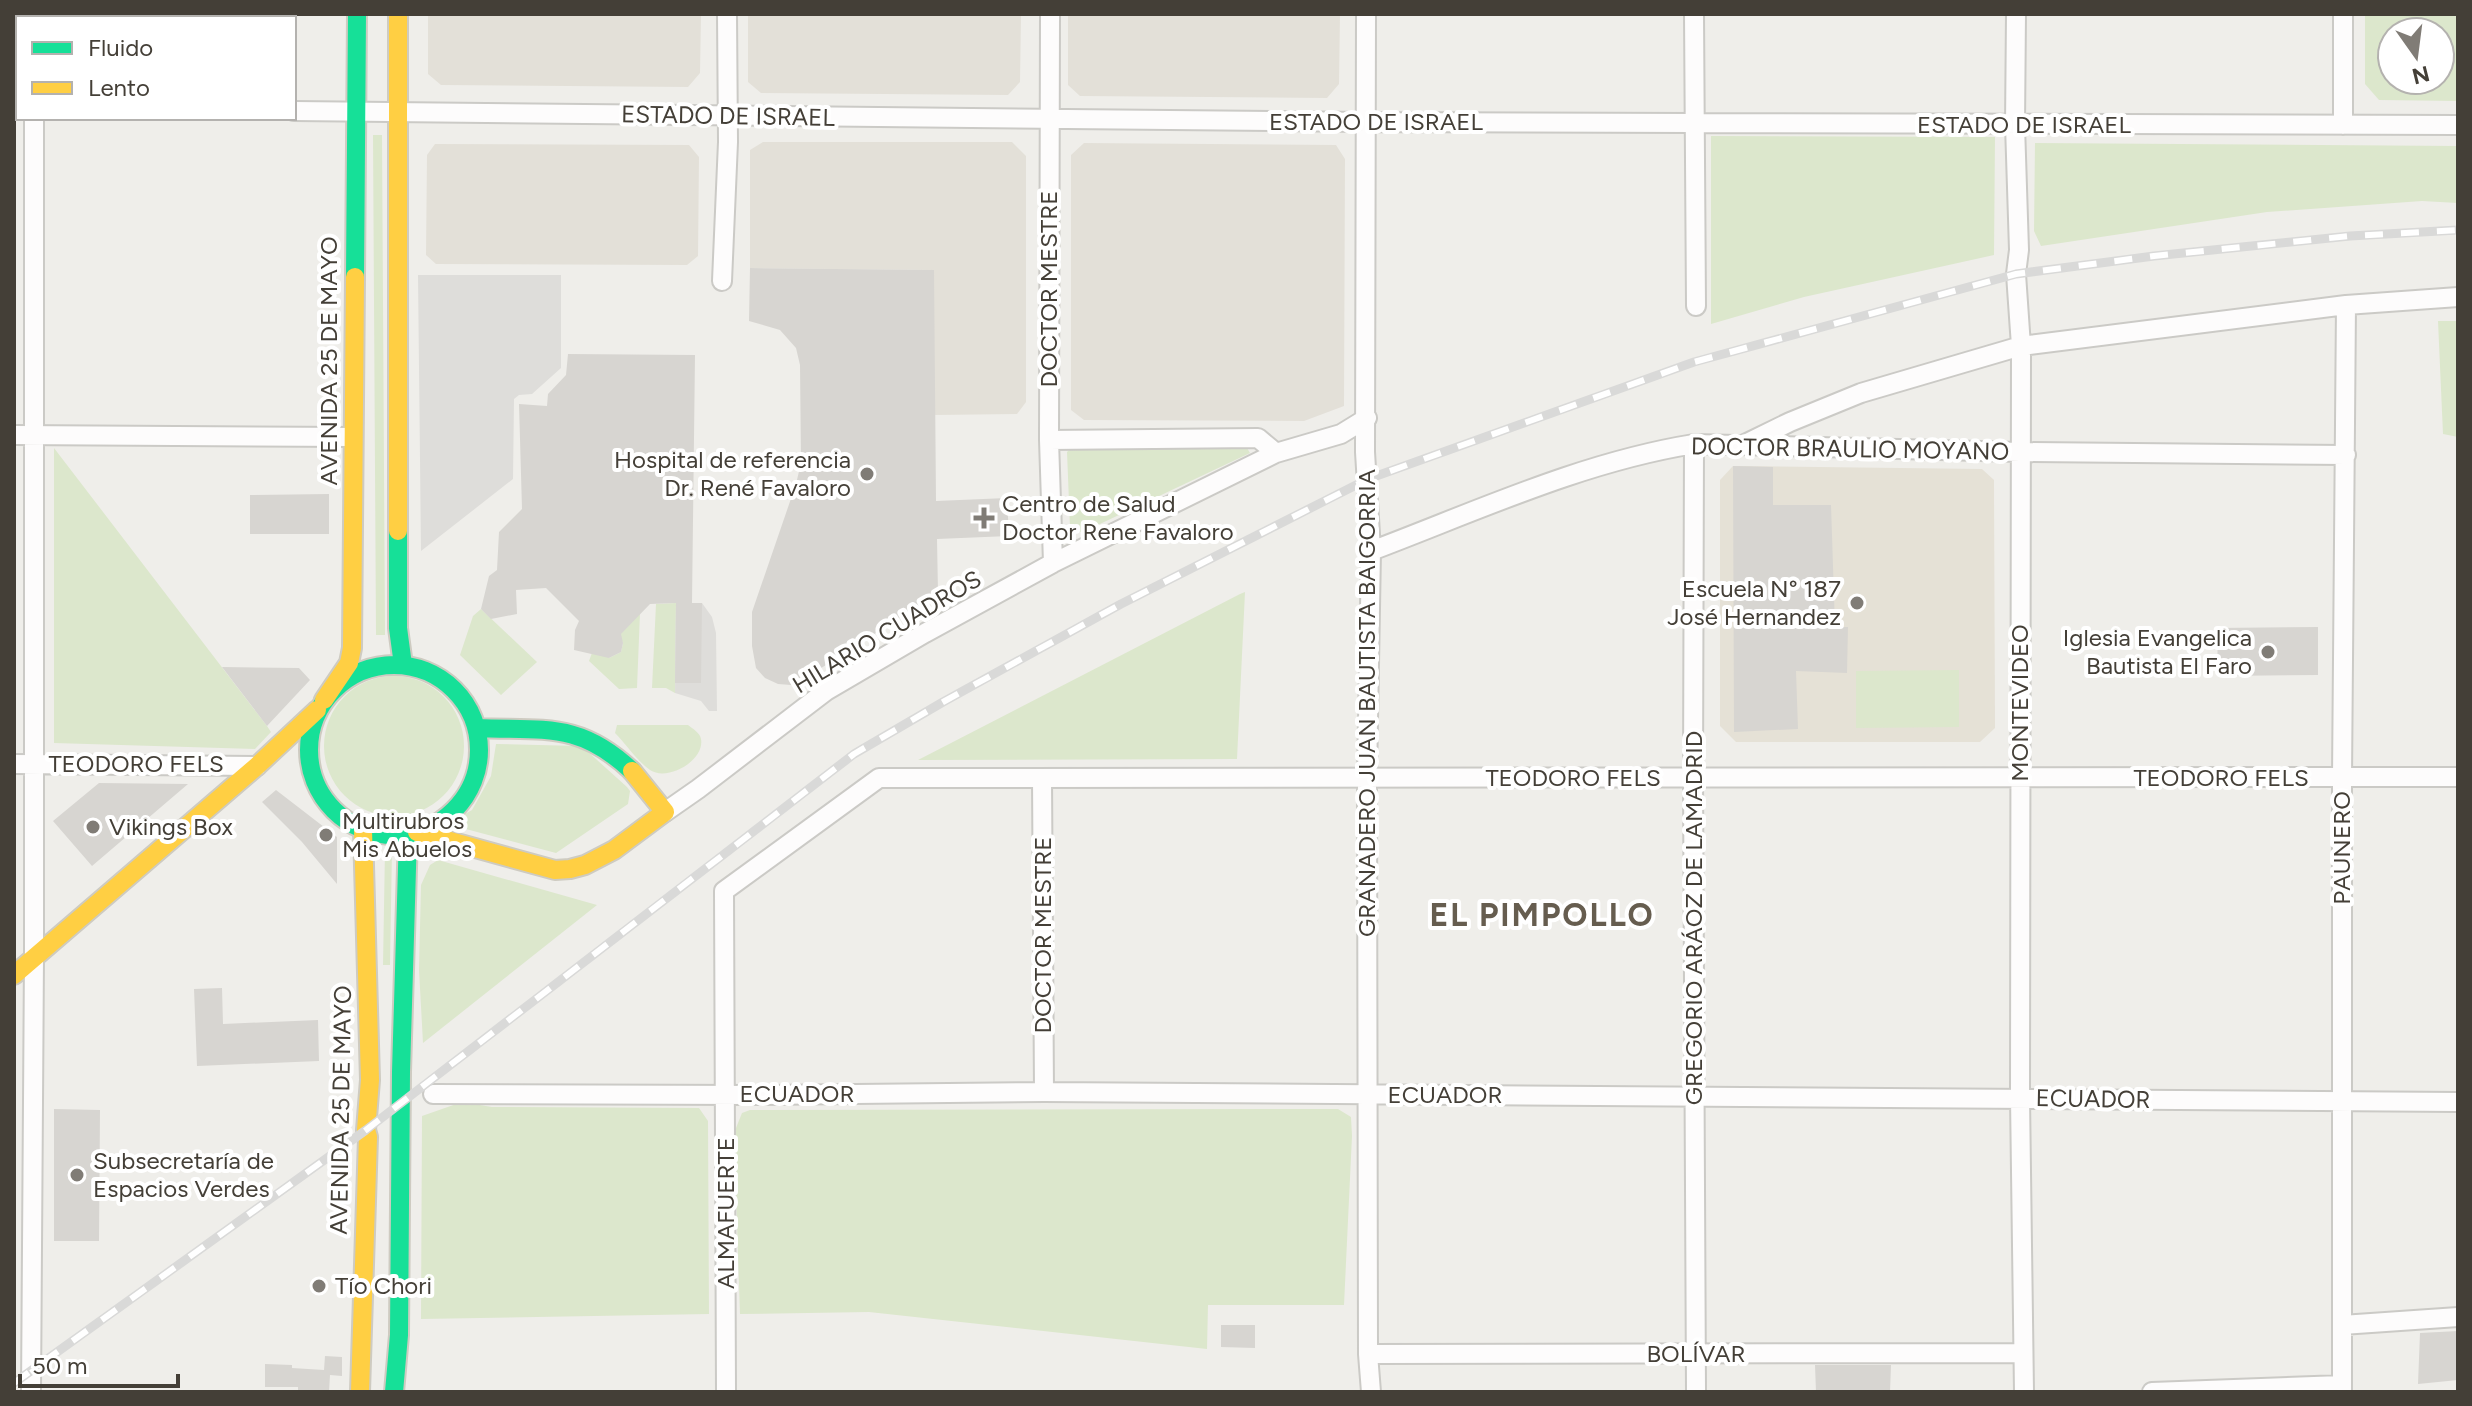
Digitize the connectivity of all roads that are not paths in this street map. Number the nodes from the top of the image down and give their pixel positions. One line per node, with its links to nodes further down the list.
1 (357, 14): 10 (main road, AVENIDA 25 DE MAYO)
2 (398, 14): 11 (main road)
3 (727, 14): 12 (street)
4 (1050, 14): 13 (street, DOCTOR MESTRE)
5 (1366, 14): 15 (street, GRANADERO JUAN BAUTISTA BAIGORRIA)
6 (1694, 14): 16 (street)
7 (2016, 14): 17 (street, MONTEVIDEO)
8 (2343, 14): 18 (street)
9 (296, 111): 10 (street, ESTADO DE ISRAEL)
10 (355, 111): 11 (street, ESTADO DE ISRAEL); 28 (main road, AVENIDA 25 DE MAYO)
11 (398, 113): 12 (street, ESTADO DE ISRAEL); 37 (main road)
12 (728, 116): 13 (street, ESTADO DE ISRAEL); 20 (street)
13 (1050, 119): 15 (street, ESTADO DE ISRAEL); 29 (street, DOCTOR MESTRE)
14 (34, 120): 27 (street)
15 (1366, 122): 16 (street, ESTADO DE ISRAEL); 25 (street, GRANADERO JUAN BAUTISTA BAIGORRIA)
16 (1694, 124): 17 (street, ESTADO DE ISRAEL); 23 (street)
17 (2015, 125): 18 (street, ESTADO DE ISRAEL); 24 (street, MONTEVIDEO)
18 (2343, 125): 19 (street, ESTADO DE ISRAEL)
19 (2458, 125)
20 (722, 281)
21 (2458, 297): 22 (street)
22 (2346, 305): 24 (street); 34 (street, PAUNERO)
23 (1696, 306)
24 (2021, 346): 31 (street); 32 (street, MONTEVIDEO)
25 (1367, 418): 33 (street, HILARIO CUADROS); 35 (street, GRANADERO JUAN BAUTISTA BAIGORRIA)
26 (14, 435): 27 (street)
27 (34, 435): 28 (street); 41 (street)
28 (352, 437): 38 (main road, AVENIDA 25 DE MAYO)
29 (1049, 440): 33 (street); 36 (street, DOCTOR MESTRE)
30 (1694, 444): 31 (street, DOCTOR BRAULIO MOYANO); 35 (street, DOCTOR BRAULIO MOYANO); 47 (street, GREGORIO ARÁOZ DE LAMADRID)
31 (1741, 446): 32 (street, DOCTOR BRAULIO MOYANO)
32 (2020, 452): 34 (street, DOCTOR BRAULIO MOYANO); 48 (street, MONTEVIDEO)
33 (1276, 453): 36 (street, HILARIO CUADROS)
34 (2346, 455): 49 (street, PAUNERO)
35 (1371, 551): 46 (street, GRANADERO JUAN BAUTISTA BAIGORRIA)
36 (1053, 563): 50 (street, HILARIO CUADROS)
37 (403, 665): 38 (main road); 39 (main road)
38 (322, 704): 42 (main road); 43 (main road, AVENIDA 25 DE MAYO)
39 (477, 728): 50 (main road); 52 (main road)
40 (14, 764): 41 (street, TEODORO FELS)
41 (34, 764): 42 (street, TEODORO FELS); 54 (street)
42 (257, 766): 43 (main road); 54 (main road)
43 (311, 775): 51 (main road, AVENIDA 25 DE MAYO)
44 (2458, 777): 49 (street, TEODORO FELS)
45 (1042, 778): 46 (street, TEODORO FELS); 53 (street, TEODORO FELS); 56 (street, DOCTOR MESTRE)
46 (1367, 778): 47 (street, TEODORO FELS); 58 (street, GRANADERO JUAN BAUTISTA BAIGORRIA)
47 (1693, 778): 48 (street, TEODORO FELS); 60 (street, GREGORIO ARÁOZ DE LAMADRID)
48 (2020, 778): 49 (street, TEODORO FELS); 61 (street, MONTEVIDEO)
49 (2342, 778): 62 (street, PAUNERO)
50 (665, 812): 52 (main road, HILARIO CUADROS)
51 (363, 830): 52 (main road, AVENIDA 25 DE MAYO); 71 (main road, AVENIDA 25 DE MAYO)
52 (413, 833): 72 (main road)
53 (724, 891): 59 (street, ALMAFUERTE)
54 (34, 957): 55 (main road); 70 (street)
55 (14, 975)
56 (1044, 1092): 58 (street, ECUADOR); 59 (street, ECUADOR)
57 (433, 1094): 59 (street, ECUADOR)
58 (1369, 1094): 60 (street, ECUADOR); 67 (street, GRANADERO JUAN BAUTISTA BAIGORRIA)
59 (726, 1095): 73 (street, ALMAFUERTE)
60 (1694, 1097): 61 (street, ECUADOR); 68 (street, GREGORIO ARÁOZ DE LAMADRID)
61 (2020, 1098): 62 (street, ECUADOR); 66 (street, MONTEVIDEO)
62 (2342, 1101): 63 (street, ECUADOR); 65 (street, PAUNERO)
63 (2458, 1102)
64 (2458, 1317): 65 (street)
65 (2342, 1325): 69 (street, PAUNERO)
66 (2023, 1353): 68 (street, BOLÍVAR); 76 (street, MONTEVIDEO)
67 (1368, 1354): 68 (street, BOLÍVAR); 74 (street, GRANADERO JUAN BAUTISTA BAIGORRIA)
68 (1695, 1354): 75 (street, GREGORIO ARÁOZ DE LAMADRID)
69 (2342, 1389): 77 (street)
70 (31, 1392)
71 (360, 1392)
72 (394, 1392)
73 (726, 1392)
74 (1371, 1392)
75 (1696, 1392)
76 (2024, 1392)
77 (2152, 1392)

